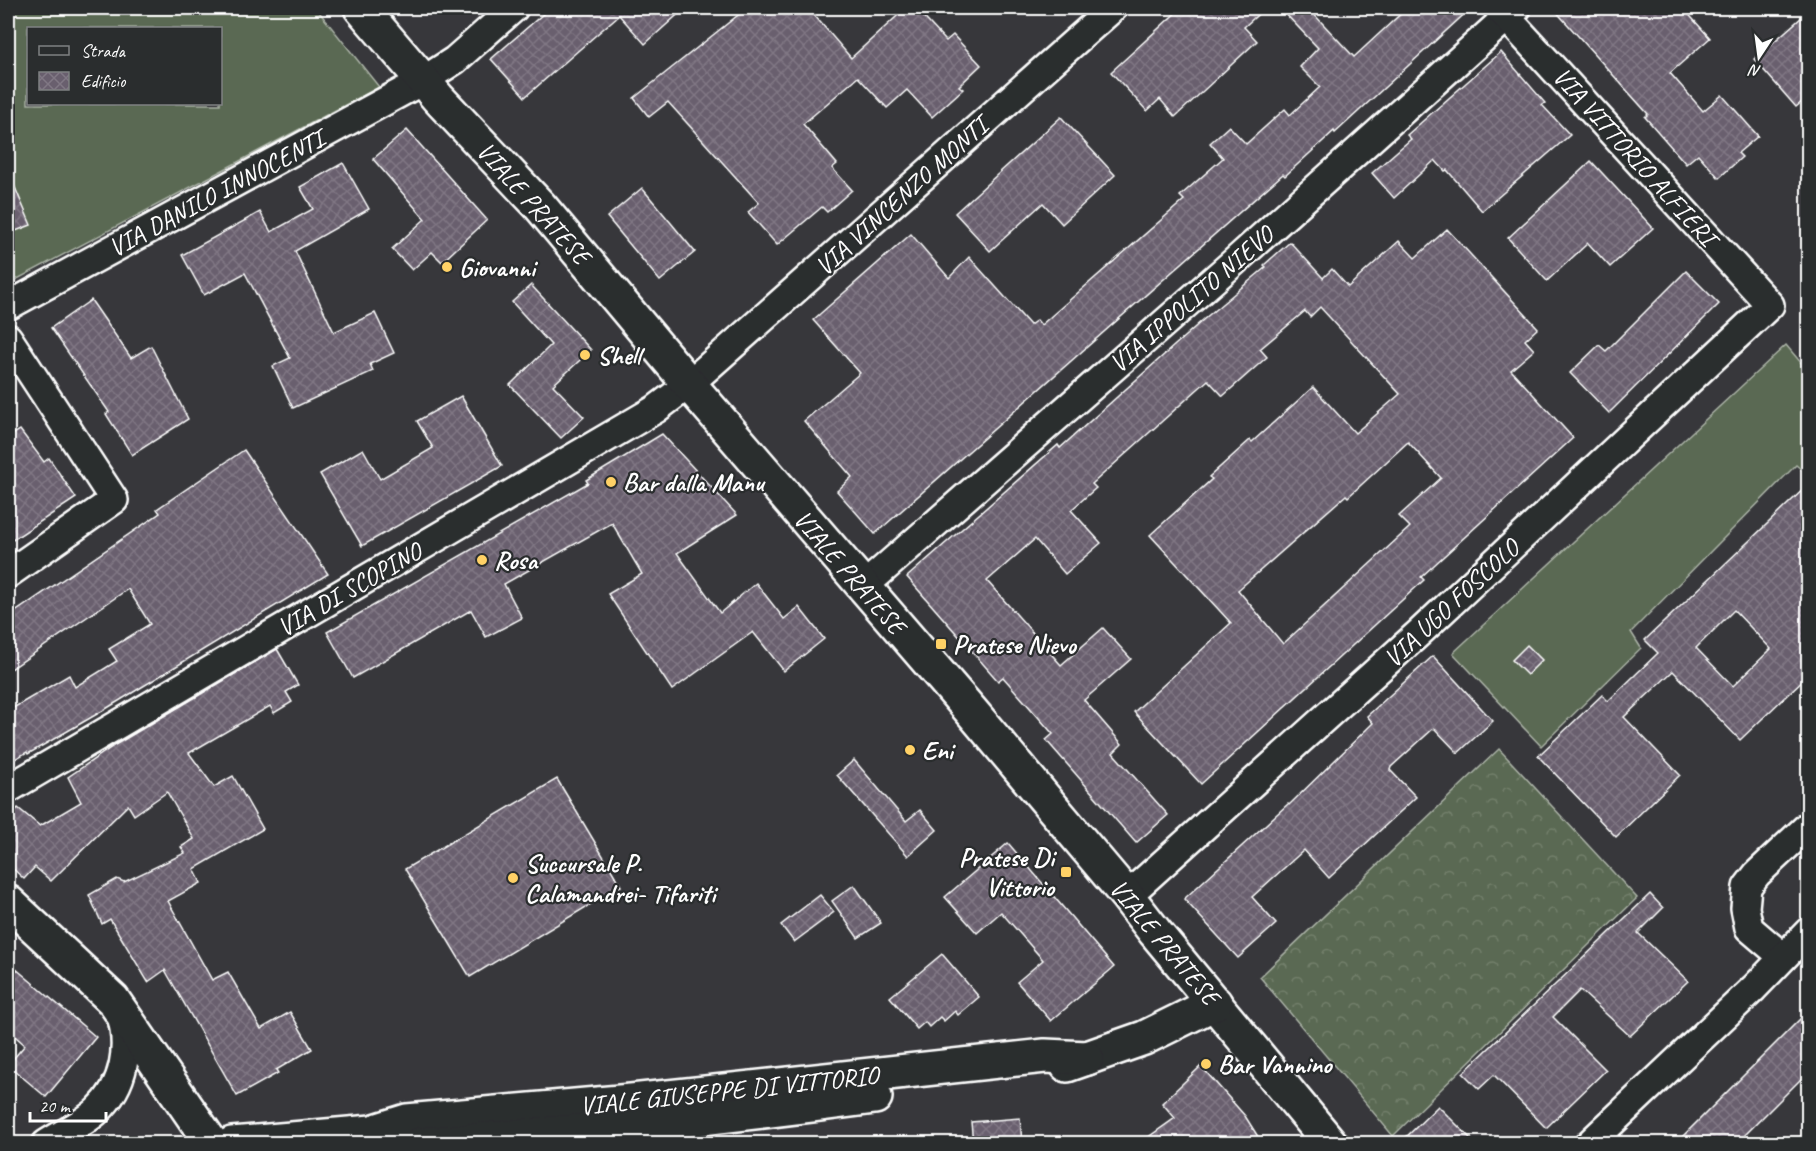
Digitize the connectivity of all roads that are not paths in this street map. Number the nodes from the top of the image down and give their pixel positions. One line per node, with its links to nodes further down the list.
1 (361, 8): 5 (main road, VIALE PRATESE)
2 (514, 8): 5 (street, VIA DANILO INNOCENTI)
3 (1113, 8): 9 (street, VIA VINCENZO MONTI)
4 (1507, 11): 6 (street, VIA VITTORIO ALFIERI); 11 (street, VIA IPPOLITO NIEVO)
5 (424, 80): 7 (street, VIA DANILO INNOCENTI); 9 (main road, VIALE PRATESE)
6 (1770, 305): 14 (street, VIA UGO FOSCOLO)
7 (8, 306)
8 (8, 338): 10 (street)
9 (689, 384): 11 (main road, VIALE PRATESE); 12 (street, VIA DI SCOPINO)
10 (8, 574)
11 (863, 586): 14 (main road, VIALE PRATESE)
12 (8, 789)
13 (1809, 826): 17 (street)
14 (1127, 896): 18 (main road, VIALE PRATESE)
15 (8, 902): 19 (main road)
16 (1809, 932): 17 (street)
17 (1783, 957): 28 (street)
18 (1215, 1003): 20 (main road, VIALE GIUSEPPE DI VITTORIO); 27 (main road, VIALE PRATESE)
19 (118, 1008): 22 (street); 23 (main road)
20 (1087, 1058): 21 (main road, VIALE GIUSEPPE DI VITTORIO); 26 (main road, VIALE GIUSEPPE DI VITTORIO)
21 (372, 1132): 24 (main road, VIALE GIUSEPPE DI VITTORIO); 25 (main road, VIALE GIUSEPPE DI VITTORIO)
22 (46, 1143)
23 (212, 1143)
24 (232, 1143)
25 (405, 1143)
26 (420, 1143)
27 (1331, 1143)
28 (1589, 1143)

